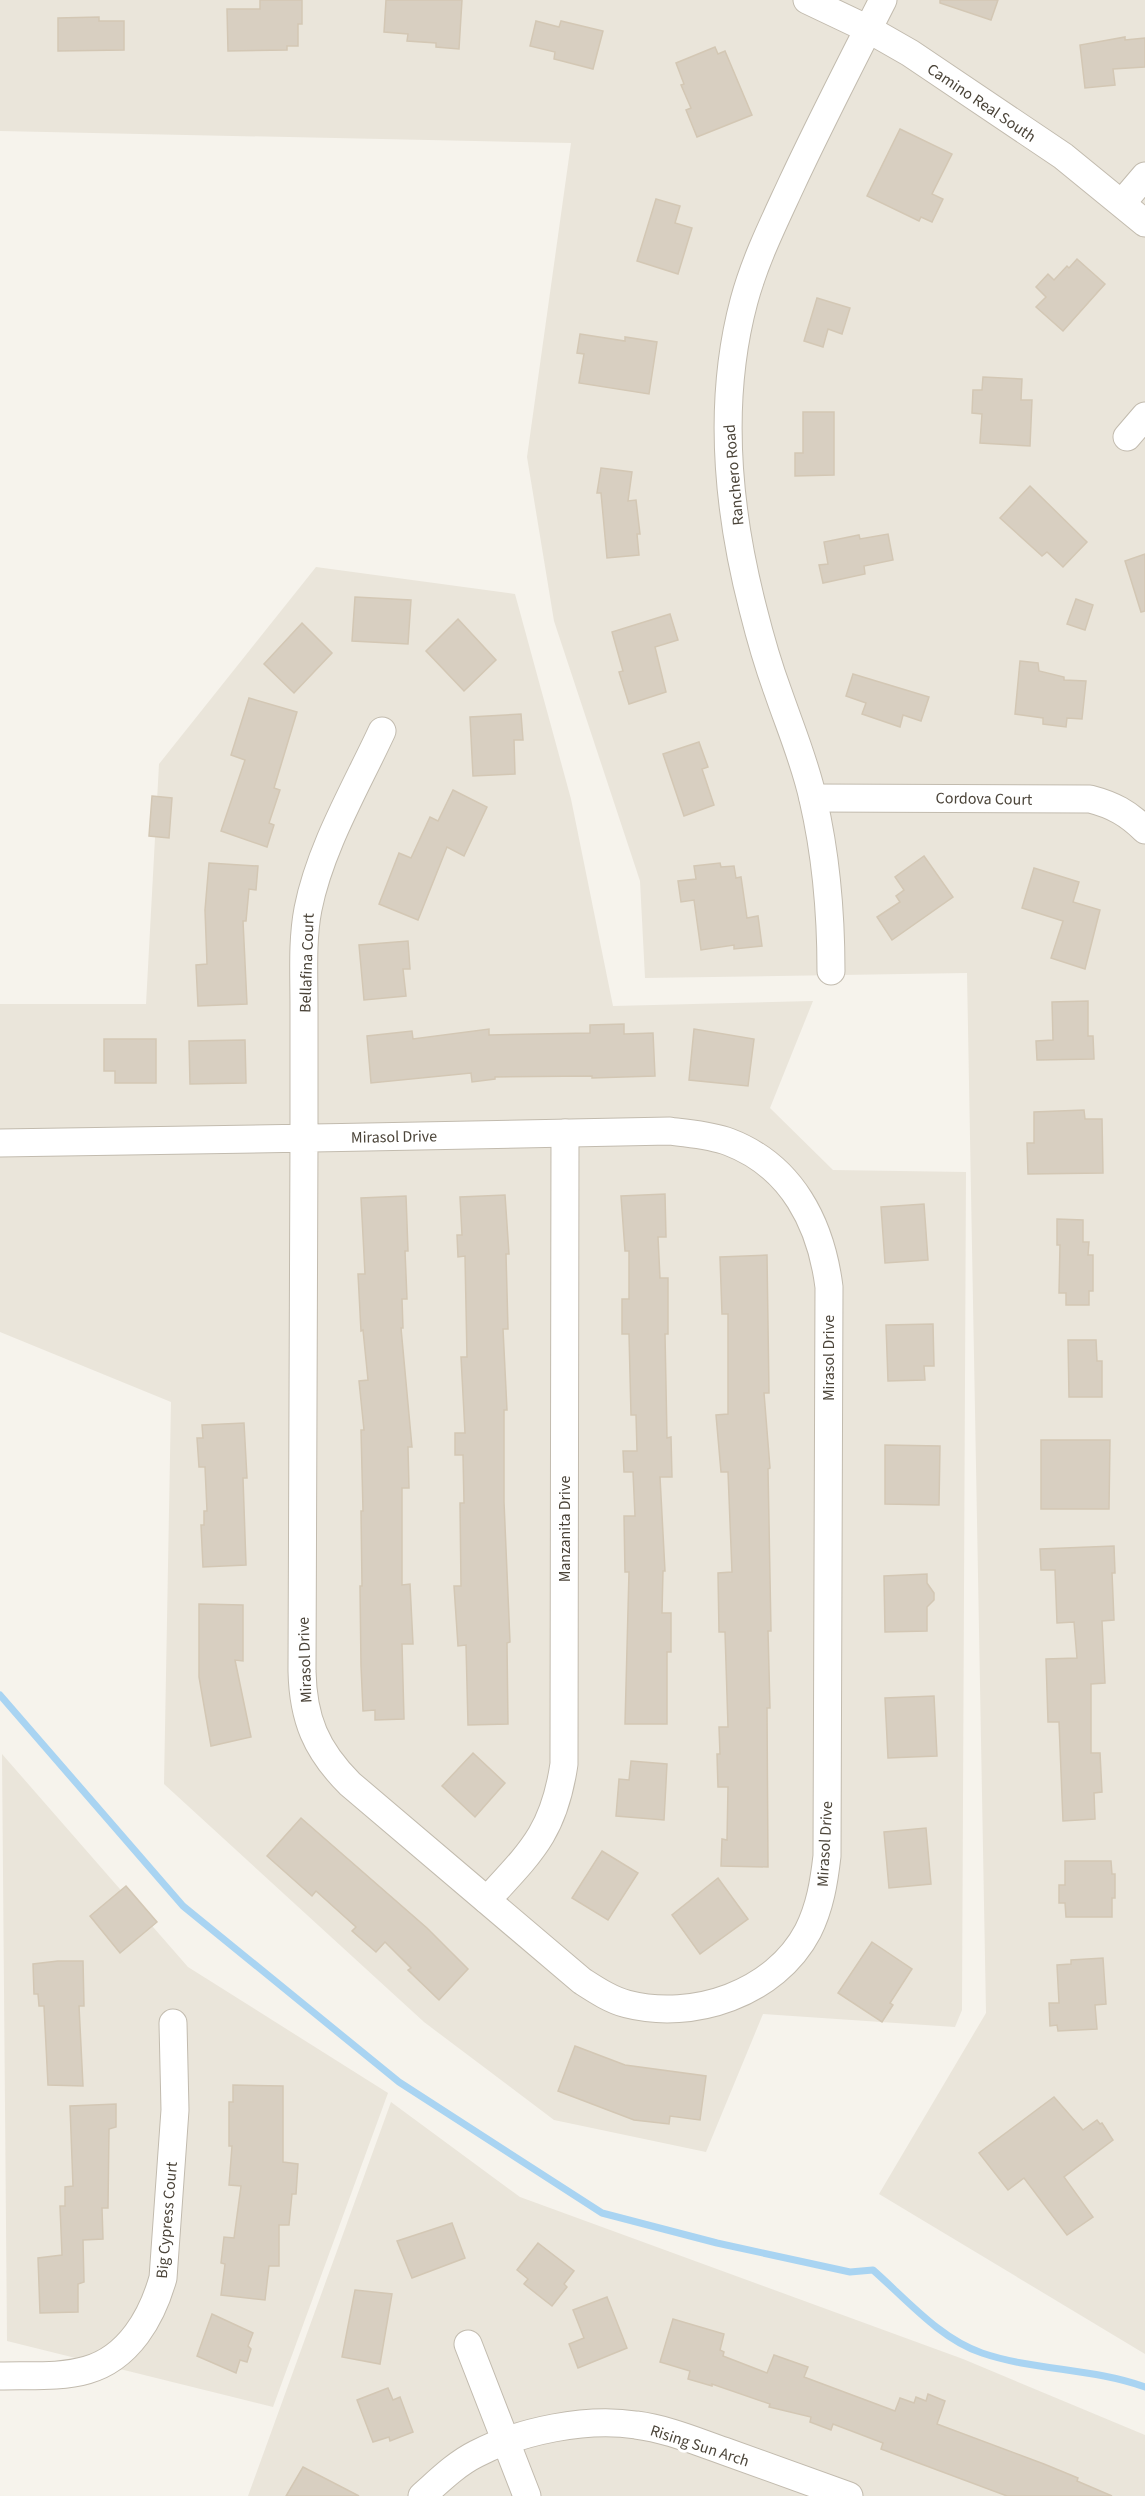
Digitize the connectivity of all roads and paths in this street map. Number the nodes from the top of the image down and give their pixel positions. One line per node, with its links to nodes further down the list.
1 (807, 0): 3 (street, Camino Real South)
2 (883, 0): 3 (street, Ranchero Road)
3 (868, 29): 5 (street, Camino Real South); 10 (street, Ranchero Road)
4 (1145, 176): 5 (street)
5 (1122, 203): 6 (street, Camino Real South)
6 (1145, 223)
7 (1145, 416): 8 (street)
8 (1127, 437)
9 (382, 731): 14 (street, Bellafina Court)
10 (813, 798): 11 (street, Cordova Court); 12 (street, Ranchero Road)
11 (1145, 830)
12 (831, 971)
13 (565, 1133): 14 (street, Mirasol Drive); 16 (street, Manzanita Drive); 16 (street, Mirasol Drive)
14 (303, 1138): 15 (street, Mirasol Drive); 16 (street, Mirasol Drive)
15 (0, 1143)
16 (487, 1900)
17 (173, 2023): 19 (street, Big Cypress Court)
18 (468, 2344): 20 (street)
19 (0, 2376)
20 (506, 2441): 21 (street, Rising Sun Arch); 22 (street); 23 (street, Rising Sun Arch)
21 (422, 2496)
22 (527, 2496)
23 (849, 2496)

